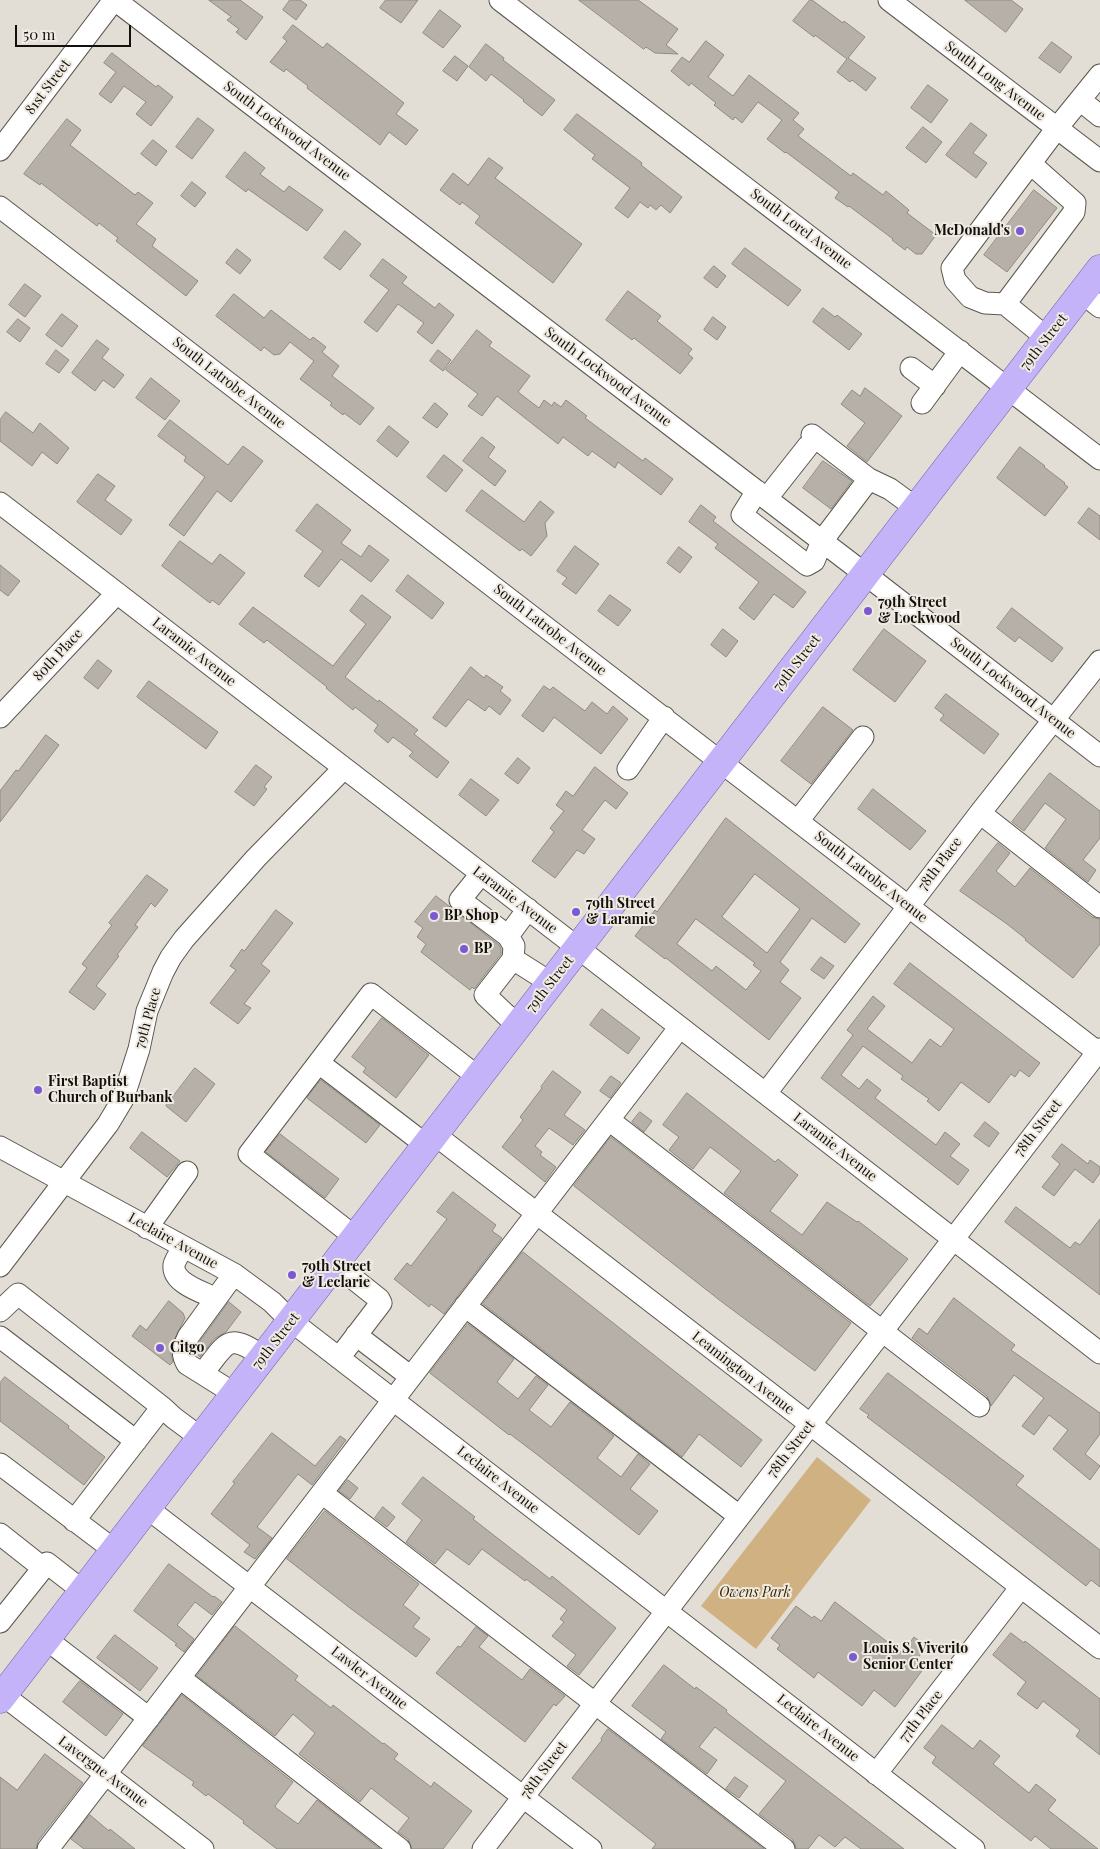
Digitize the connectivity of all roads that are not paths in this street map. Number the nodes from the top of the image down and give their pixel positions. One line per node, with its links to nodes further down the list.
1 (115, 0): 8 (street, 81st Street); 23 (street, South Lockwood Avenue)
2 (500, 0): 16 (street, South Lorel Avenue)
3 (889, 0): 7 (street, South Long Avenue)
4 (1100, 75): 5 (street)
5 (1080, 100): 6 (street); 7 (street)
6 (1100, 116)
7 (1057, 128): 9 (street, South Long Avenue); 10 (street)
8 (0, 150)
9 (1100, 161)
10 (1031, 164): 14 (street); 14 (street)
11 (0, 207): 31 (street, South Latrobe Avenue)
12 (1100, 269): 13 (main road, 79th Street)
13 (1091, 300): 15 (main road, 79th Street)
14 (1005, 304): 15 (street)
15 (1047, 338): 19 (main road, 79th Street)
16 (960, 351): 18 (street); 19 (street, South Lorel Avenue)
17 (911, 368): 18 (street)
18 (935, 386): 20 (street)
19 (1008, 388): 21 (street, South Lorel Avenue); 25 (main road, 79th Street)
20 (922, 403)
21 (1100, 459)
22 (868, 479): 23 (street); 25 (street); 26 (street)
23 (762, 495): 26 (street, South Lockwood Avenue); 26 (street)
24 (0, 503): 28 (street, Laramie Avenue)
25 (916, 508): 27 (main road, 79th Street)
26 (822, 541): 27 (street, South Lockwood Avenue)
27 (865, 574): 32 (street, South Lockwood Avenue); 35 (main road, 79th Street)
28 (117, 593): 30 (street, 80th Place); 36 (street, Laramie Avenue)
29 (1100, 661): 32 (street, 78th Place)
30 (0, 717)
31 (664, 717): 35 (street, South Latrobe Avenue); 37 (street)
32 (1054, 720): 34 (street, South Lockwood Avenue); 38 (street, 78th Place)
33 (863, 737): 39 (street)
34 (1100, 756)
35 (721, 761): 39 (street, South Latrobe Avenue); 45 (main road, 79th Street)
36 (344, 768): 40 (street, Laramie Avenue); 58 (street, 79th Place)
37 (628, 769)
38 (980, 813): 41 (street, 78th Place); 42 (street)
39 (798, 821): 41 (street, South Latrobe Avenue)
40 (481, 874): 43 (street, Laramie Avenue); 44 (street)
41 (908, 906): 50 (street, South Latrobe Avenue); 53 (street, 78th Place)
42 (1100, 907)
43 (528, 909): 44 (street); 45 (street, Laramie Avenue)
44 (508, 936): 46 (street)
45 (578, 948): 47 (main road, 79th Street); 49 (street, Laramie Avenue)
46 (513, 959): 47 (street); 48 (street)
47 (551, 983): 48 (main road, 79th Street)
48 (518, 1026): 52 (main road, 79th Street)
49 (680, 1027): 53 (street, Laramie Avenue); 54 (street)
50 (1099, 1052): 62 (street, 78th Street)
51 (319, 1063): 52 (street); 55 (street, Leamington Avenue); 61 (street)
52 (478, 1077): 55 (main road, 79th Street)
53 (766, 1093): 62 (street, Laramie Avenue)
54 (609, 1120): 59 (street); 71 (street)
55 (430, 1140): 59 (street, Leamington Avenue); 61 (main road, 79th Street)
56 (0, 1147): 58 (street, Leclaire Avenue)
57 (187, 1172): 60 (street)
58 (64, 1180): 60 (street, Leclaire Avenue); 65 (street, 79th Place)
59 (537, 1214): 68 (street); 83 (street, Leamington Avenue)
60 (147, 1228): 63 (street, Leclaire Avenue)
61 (355, 1238): 64 (main road, 79th Street)
62 (953, 1238): 71 (street, 78th Street); 74 (street, Laramie Avenue)
63 (184, 1247): 66 (street, Leclaire Avenue); 67 (street)
64 (335, 1264): 70 (main road, 79th Street); 72 (street)
65 (0, 1266)
66 (234, 1274): 67 (street); 70 (street, Leclaire Avenue)
67 (215, 1298): 77 (street)
68 (466, 1306): 78 (street); 89 (street)
69 (0, 1311): 82 (street)
70 (291, 1321): 75 (main road, 79th Street); 76 (street, Leclaire Avenue)
71 (882, 1331): 81 (street); 83 (street, 78th Street)
72 (356, 1335): 76 (street); 78 (street)
73 (0, 1337): 85 (street)
74 (1100, 1353)
75 (263, 1357): 77 (street); 79 (main road, 79th Street)
76 (338, 1358): 80 (street, Leclaire Avenue)
77 (203, 1373): 79 (street)
78 (411, 1377): 80 (street)
79 (235, 1394): 84 (main road, 79th Street)
80 (394, 1400): 87 (street); 97 (street, Leclaire Avenue)
81 (978, 1406)
82 (162, 1407): 84 (street); 85 (street)
83 (810, 1425): 89 (street, 78th Street); 95 (street, Leamington Avenue)
84 (201, 1438): 88 (main road, 79th Street)
85 (136, 1441): 90 (street)
86 (0, 1464): 90 (street)
87 (322, 1493): 94 (street); 103 (street)
88 (147, 1508): 92 (main road, 79th Street); 94 (street, Lawler Avenue)
89 (739, 1516): 97 (street, 78th Street)
90 (74, 1521): 92 (street)
91 (0, 1534): 93 (street)
92 (114, 1550): 96 (main road, 79th Street)
93 (43, 1568): 96 (street); 98 (street)
94 (250, 1586): 101 (street); 107 (street, Lawler Avenue)
95 (1021, 1587): 100 (street, Leamington Avenue); 106 (street, 77th Place)
96 (83, 1591): 99 (main road, 79th Street)
97 (666, 1610): 103 (street, 78th Street); 106 (street, Leclaire Avenue)
98 (0, 1622)
99 (46, 1639): 102 (main road, 79th Street); 104 (street)
100 (1100, 1648)
101 (180, 1678): 104 (street); 110 (street)
102 (2, 1697): 105 (street, Lavergne Avenue)
103 (595, 1703): 107 (street, 78th Street); 113 (street)
104 (149, 1718): 105 (street)
105 (106, 1774): 108 (street); 109 (street, Lavergne Avenue)
106 (876, 1774): 114 (street, Leclaire Avenue)
107 (523, 1797): 111 (street, 78th Street); 112 (street, Lawler Avenue)
108 (48, 1849)
109 (204, 1849)
110 (400, 1849)
111 (483, 1849)
112 (591, 1849)
113 (784, 1849)
114 (974, 1849)

